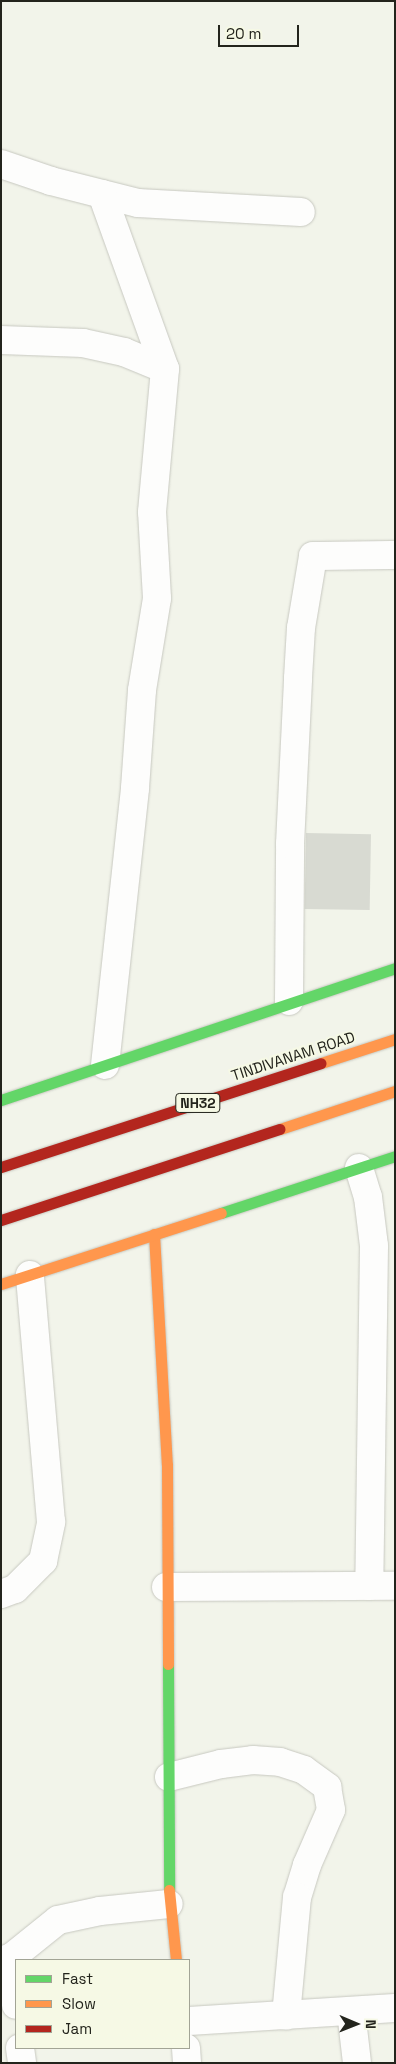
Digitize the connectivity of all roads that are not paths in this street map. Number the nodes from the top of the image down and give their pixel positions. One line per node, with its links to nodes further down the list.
1 (1, 164): 2 (street)
2 (102, 194): 3 (street); 5 (street)
3 (301, 212)
4 (1, 340): 5 (street)
5 (165, 369): 10 (street)
6 (395, 555): 8 (street)
7 (395, 968): 8 (main road)
8 (289, 1001): 10 (main road)
9 (395, 1039): 14 (main road, TINDIVANAM ROAD / NH32)
10 (105, 1065): 12 (main road)
11 (395, 1092): 16 (main road)
12 (1, 1100)
13 (395, 1156): 15 (main road)
14 (1, 1167)
15 (359, 1168): 17 (main road); 20 (street)
16 (1, 1220)
17 (154, 1234): 18 (main road); 21 (main road)
18 (30, 1275): 19 (main road); 22 (street)
19 (1, 1284)
20 (382, 1586): 21 (street)
21 (166, 1587): 23 (main road)
22 (1, 1594)
23 (169, 1777): 24 (main road); 30 (street)
24 (169, 1904): 25 (street); 26 (main road)
25 (7, 1959): 27 (street)
26 (176, 1959)
27 (15, 2000)
28 (395, 2008): 29 (street)
29 (351, 2011): 30 (street); 36 (street)
30 (286, 2015): 31 (street)
31 (190, 2021)
32 (20, 2049): 34 (street)
33 (186, 2049): 35 (street)
34 (22, 2063)
35 (187, 2063)
36 (358, 2063)

